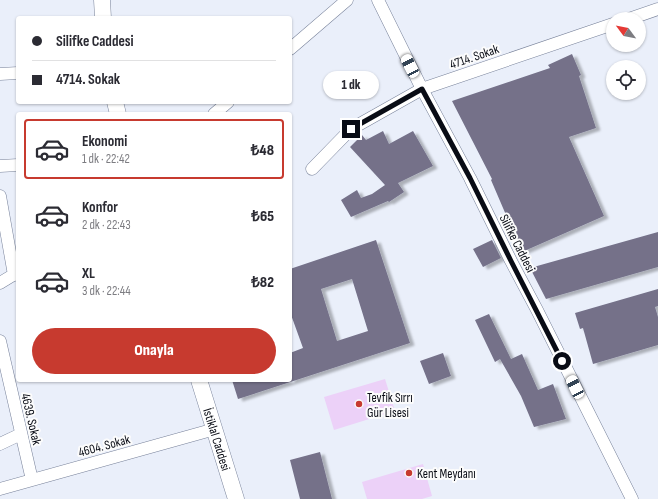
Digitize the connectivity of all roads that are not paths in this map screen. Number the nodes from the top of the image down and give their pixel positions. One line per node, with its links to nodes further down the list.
1 (102, 0): 6 (main road)
2 (347, 0): 8 (street)
3 (378, 0): 11 (street, Silifke Caddesi)
4 (658, 9): 5 (street)
5 (646, 13)
6 (103, 16)
7 (606, 26): 11 (street, 4714. Sokak)
8 (292, 47)
9 (16, 73): 10 (street)
10 (0, 74)
11 (422, 89): 16 (street, 4714. Sokak); 28 (street, Silifke Caddesi)
12 (226, 104): 13 (street)
13 (216, 112)
14 (16, 165): 15 (street)
15 (0, 166)
16 (312, 169)
17 (0, 196): 18 (street)
18 (16, 273): 19 (street)
19 (0, 283)
20 (0, 341): 23 (street, 4639. Sokak)
21 (200, 382): 22 (main road, İstiklal Caddesi)
22 (214, 429): 25 (street, 4604. Sokak); 27 (main road, İstiklal Caddesi)
23 (21, 434): 24 (street); 25 (street, 4639. Sokak)
24 (0, 444)
25 (32, 480): 26 (street, 4604. Sokak)
26 (0, 489)
27 (236, 499)
28 (632, 499)

